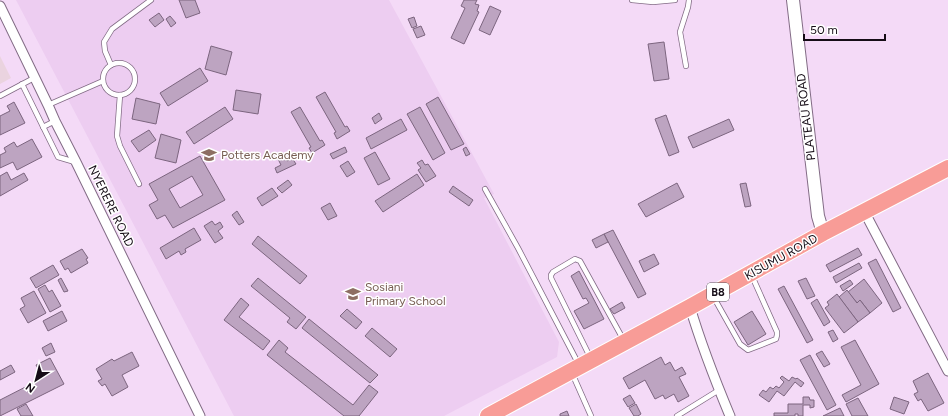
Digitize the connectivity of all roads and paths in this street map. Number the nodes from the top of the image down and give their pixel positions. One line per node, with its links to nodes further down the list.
1 (151, 0): 7 (lane)
2 (632, 0): 3 (lane)
3 (675, 0)
4 (689, 0): 8 (lane)
5 (793, 0): 22 (street, PLATEAU ROAD)
6 (0, 6): 9 (street, NYERERE ROAD)
7 (111, 65): 10 (lane); 12 (lane)
8 (686, 66)
9 (34, 78): 11 (lane); 14 (street, NYERERE ROAD)
10 (103, 81): 12 (lane); 14 (lane)
11 (22, 84): 13 (lane); 16 (lane)
12 (120, 95): 19 (lane)
13 (0, 96)
14 (48, 105): 15 (street, NYERERE ROAD)
15 (55, 121): 16 (lane); 17 (street, NYERERE ROAD)
16 (43, 127): 17 (lane)
17 (76, 162): 30 (street, NYERERE ROAD)
18 (948, 168): 21 (highway, KISUMU ROAD / B8)
19 (139, 184)
20 (484, 189): 27 (lane)
21 (864, 211): 22 (highway, KISUMU ROAD / B8); 28 (street)
22 (823, 233): 23 (highway, KISUMU ROAD / B8)
23 (750, 274): 24 (highway, KISUMU ROAD / B8); 24 (lane)
24 (712, 295): 25 (highway, KISUMU ROAD / B8)
25 (690, 307): 26 (highway, KISUMU ROAD / B8); 29 (street)
26 (624, 343): 27 (highway, KISUMU ROAD / B8); 27 (lane)
27 (581, 366): 31 (highway, KISUMU ROAD / B8); 32 (lane)
28 (948, 371)
29 (720, 390): 33 (lane); 34 (street)
30 (200, 416)
31 (488, 416)
32 (591, 416)
33 (677, 416)
34 (730, 416)

